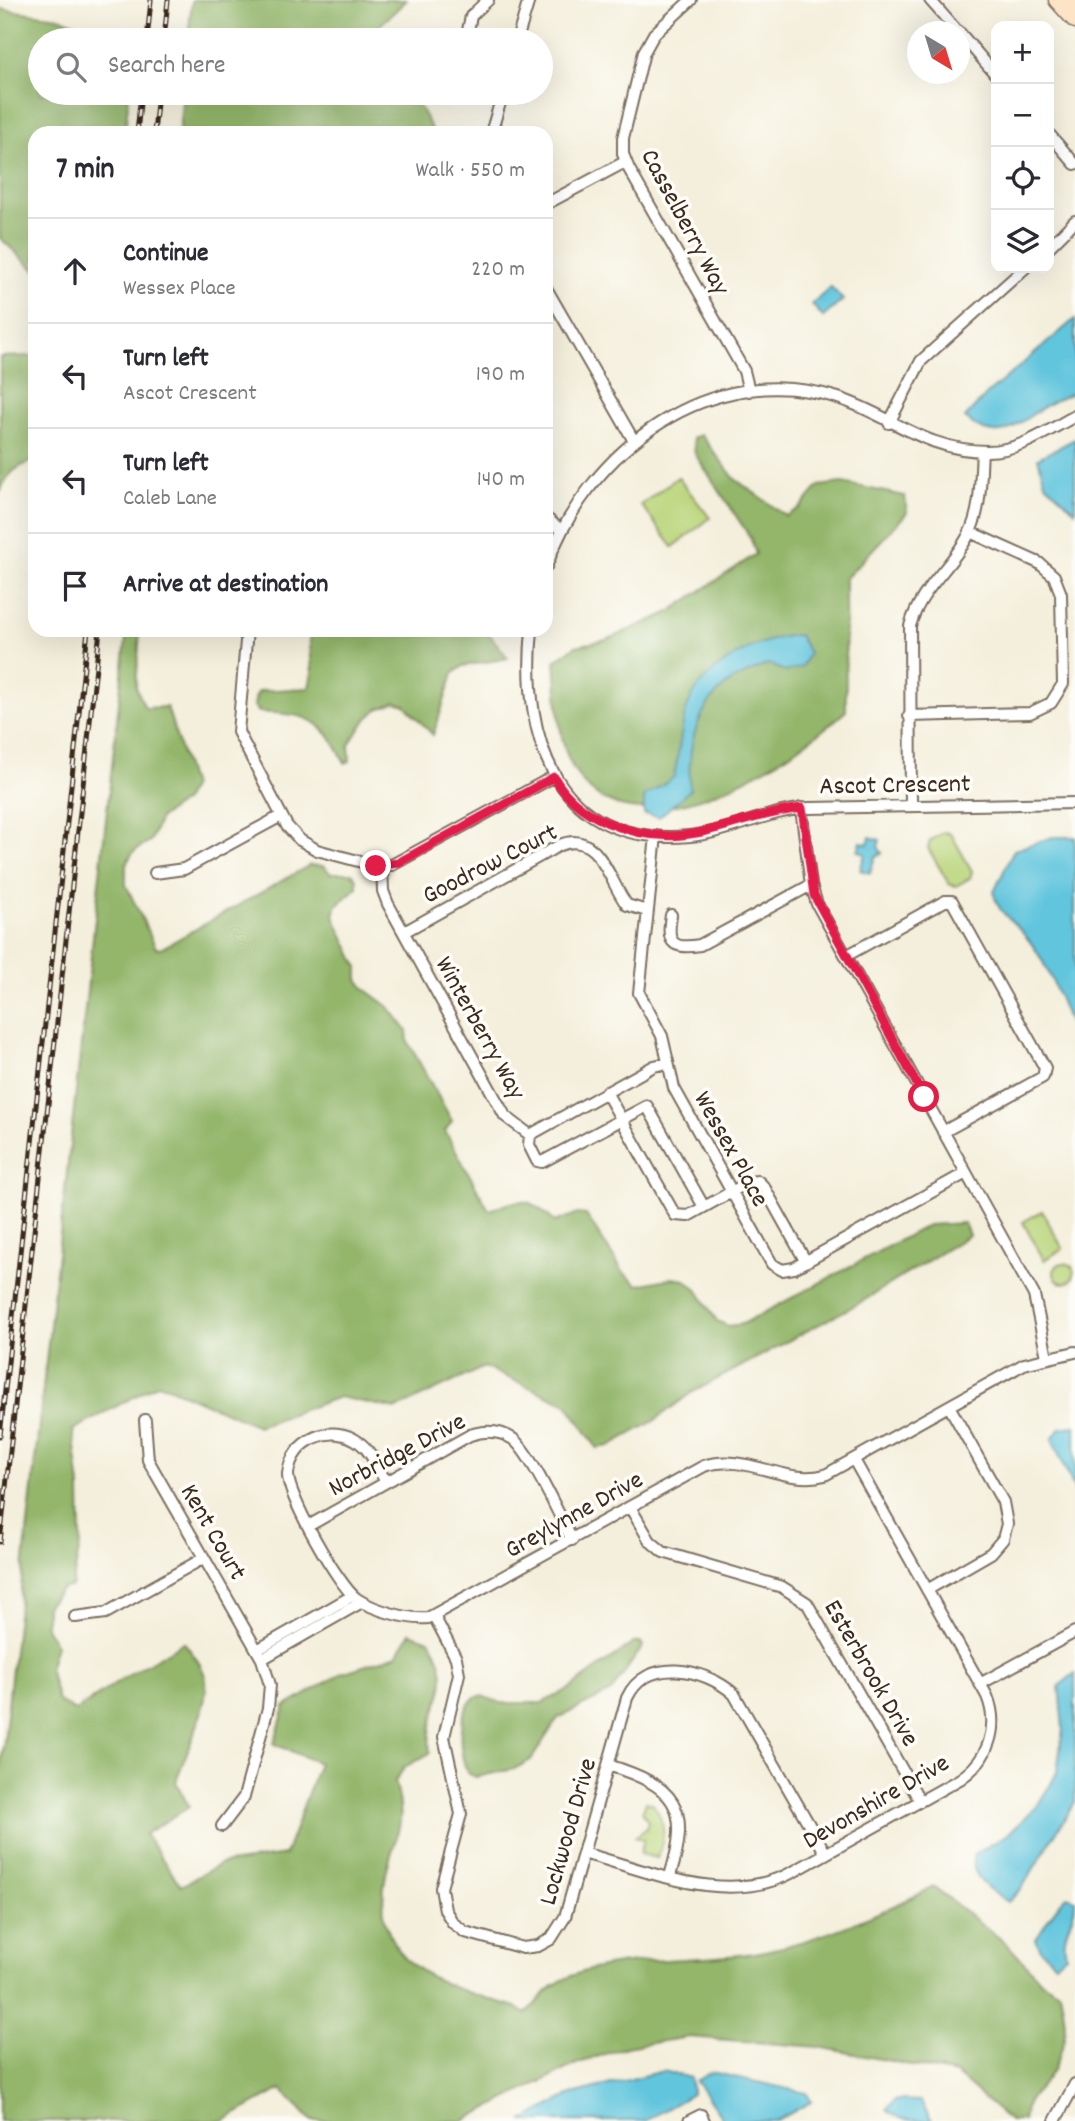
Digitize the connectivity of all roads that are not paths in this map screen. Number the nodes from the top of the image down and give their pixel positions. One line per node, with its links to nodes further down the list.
1 (488, 0): 8 (street)
2 (528, 0): 9 (street)
3 (691, 0): 15 (street, Casselberry Way)
4 (1057, 0): 6 (street)
5 (935, 2): 7 (street)
6 (1075, 20)
7 (950, 21)
8 (468, 28)
9 (520, 28)
10 (970, 45): 11 (street)
11 (991, 69)
12 (499, 105): 13 (street)
13 (493, 126)
14 (1054, 140): 16 (street)
15 (625, 162): 17 (street); 22 (street, Casselberry Way)
16 (1075, 164)
17 (553, 200)
18 (1075, 221): 19 (street)
19 (1054, 242)
20 (1019, 273): 24 (street)
21 (553, 300): 25 (street)
22 (749, 391): 24 (street); 25 (street)
23 (1075, 416): 26 (street)
24 (888, 423): 26 (street)
25 (634, 441): 28 (street)
26 (982, 451): 29 (street)
27 (553, 524): 28 (street)
28 (561, 530): 30 (street)
29 (970, 532): 33 (street); 33 (street)
30 (553, 550)
31 (246, 637): 38 (street)
32 (532, 637): 34 (street, Ascot Crescent)
33 (909, 716): 36 (street)
34 (554, 777): 39 (street, Ascot Crescent); 40 (street)
35 (1075, 803): 36 (street, Ascot Crescent)
36 (911, 806): 37 (street, Ascot Crescent)
37 (802, 808): 39 (street, Ascot Crescent); 42 (street)
38 (281, 816): 40 (street); 41 (street)
39 (656, 836): 43 (street, Wessex Place)
40 (382, 866): 45 (street, Winterberry Way)
41 (155, 873)
42 (811, 885): 44 (street); 46 (street)
43 (647, 911): 45 (street, Goodrow Court); 47 (street, Wessex Place)
44 (671, 915)
45 (404, 932): 51 (street, Winterberry Way)
46 (846, 956): 50 (street); 50 (street)
47 (667, 1063): 48 (street, Winterberry Way); 53 (street, Wessex Place)
48 (606, 1092): 49 (street); 51 (street, Winterberry Way)
49 (621, 1118): 51 (street); 54 (street); 54 (street)
50 (943, 1132): 52 (street)
51 (530, 1135)
52 (966, 1173): 55 (street, Wessex Place); 57 (street)
53 (731, 1192): 54 (street); 55 (street, Wessex Place); 55 (street)
54 (704, 1207)
55 (806, 1262)
56 (1075, 1352): 57 (street, Greylynne Drive)
57 (1047, 1357): 58 (street, Greylynne Drive)
58 (948, 1406): 60 (street, Greylynne Drive); 66 (street)
59 (145, 1420): 65 (street, Kent Court)
60 (854, 1460): 62 (street, Greylynne Drive); 66 (street, Devonshire Drive)
61 (386, 1482): 63 (street, Norbridge Drive); 63 (street); 64 (street, Norbridge Drive)
62 (630, 1507): 64 (street, Greylynne Drive); 74 (street, Esterbrook Drive)
63 (310, 1525): 67 (street)
64 (572, 1540): 68 (street, Greylynne Drive)
65 (204, 1558): 69 (street); 71 (street, Kent Court)
66 (927, 1590): 72 (street, Devonshire Drive)
67 (357, 1599): 68 (street); 71 (street)
68 (434, 1616): 76 (street, Lockwood Drive)
69 (75, 1617)
70 (1075, 1632): 72 (street)
71 (259, 1654): 75 (street, Kent Court)
72 (981, 1684): 74 (street, Devonshire Drive)
73 (608, 1765): 76 (street, Lockwood Drive); 77 (street, Lockwood Drive); 78 (street)
74 (920, 1801): 77 (street, Devonshire Drive)
75 (222, 1826)
76 (583, 1853): 78 (street, Devonshire Drive)
77 (826, 1854): 78 (street, Devonshire Drive)
78 (670, 1876)
79 (1075, 2084): 82 (street)
80 (690, 2121): 81 (street)
81 (704, 2121)
82 (1055, 2121)

